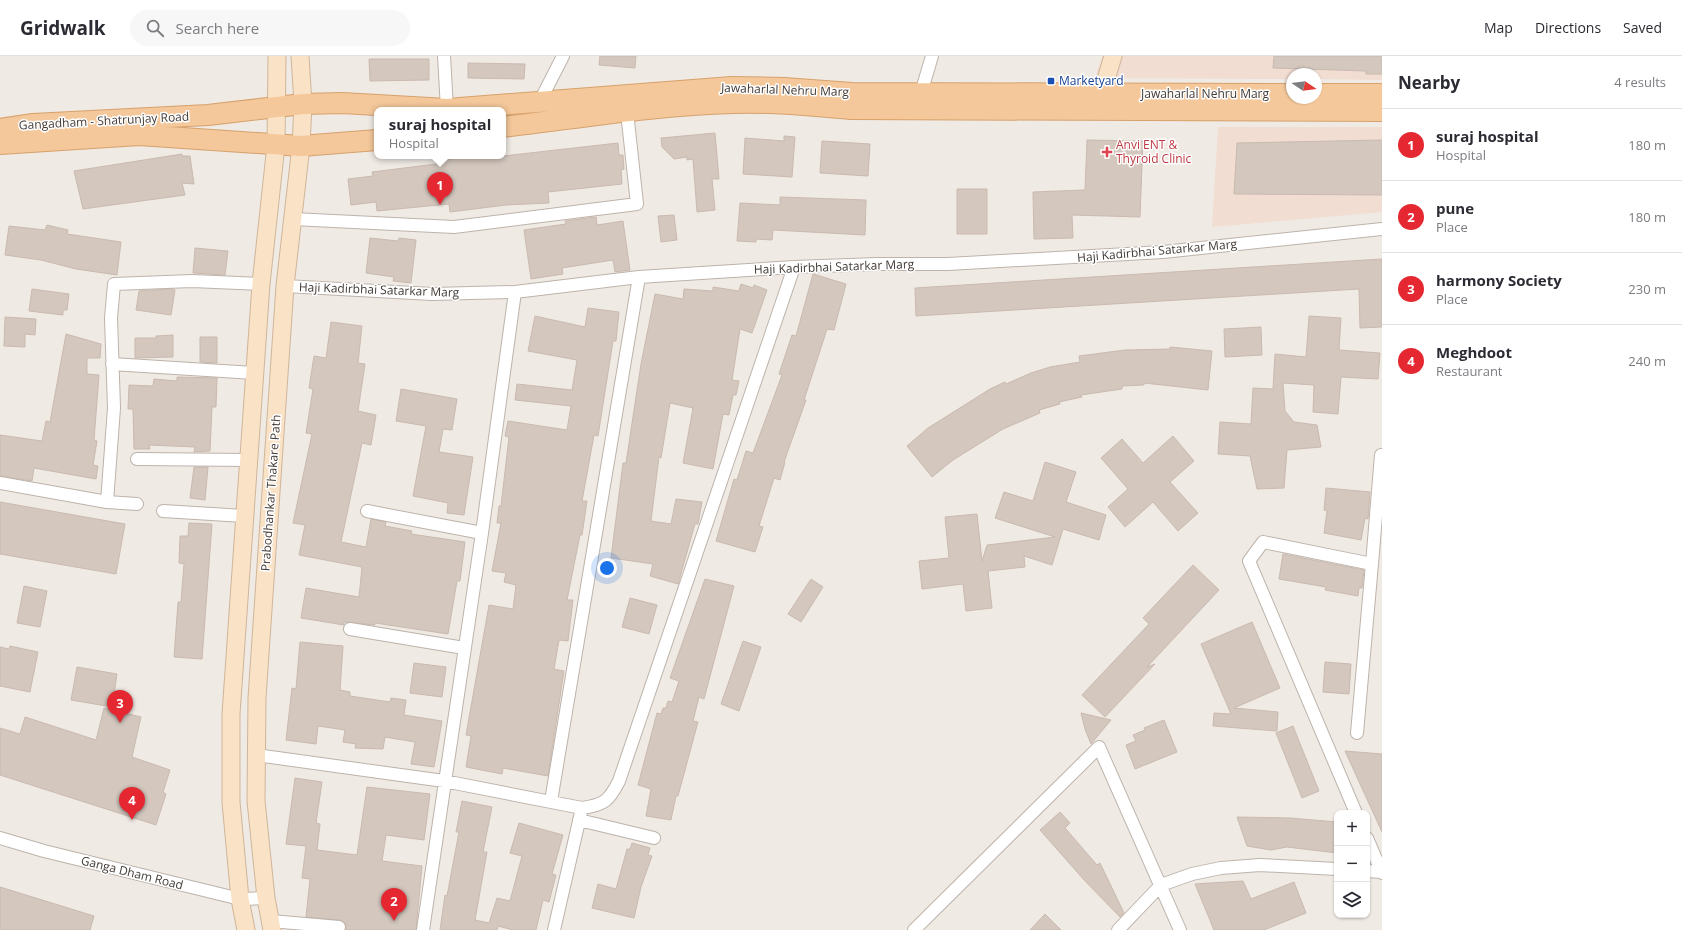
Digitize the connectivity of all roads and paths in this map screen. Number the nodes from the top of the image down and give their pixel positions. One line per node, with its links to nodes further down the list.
1 (277, 56): 15 (main road, Prabodhankar Thakare Path)
2 (300, 56): 13 (main road, Prabodhankar Thakare Path)
3 (444, 56): 17 (street)
4 (563, 56): 11 (street)
5 (932, 56): 7 (street)
6 (1113, 56): 12 (main road)
7 (921, 93): 12 (main road, Jawaharlal Nehru Marg); 14 (main road, Jawaharlal Nehru Marg)
8 (1286, 94): 12 (main road, Jawaharlal Nehru Marg)
9 (1322, 94): 10 (main road)
10 (1382, 94)
11 (540, 102): 14 (main road, Jawaharlal Nehru Marg); 18 (main road, Jawaharlal Nehru Marg)
12 (1099, 102): 14 (main road, Jawaharlal Nehru Marg); 19 (main road, Jawaharlal Nehru Marg)
13 (302, 104): 15 (main road, Jawaharlal Nehru Marg); 16 (main road, Jawaharlal Nehru Marg); 26 (main road, Prabodhankar Thakare Path)
14 (636, 105): 21 (main road, Jawaharlal Nehru Marg); 27 (street)
15 (277, 106): 20 (main road, Jawaharlal Nehru Marg); 25 (main road, Prabodhankar Thakare Path)
16 (412, 107)
17 (447, 107)
18 (474, 107)
19 (1382, 111)
20 (208, 115): 22 (main road, Gangadham - Shatrunjay Road)
21 (506, 127)
22 (0, 129)
23 (374, 140): 26 (main road)
24 (0, 144): 25 (main road, Gangadham - Shatrunjay Road)
25 (276, 145): 26 (main road); 31 (main road, Prabodhankar Thakare Path)
26 (302, 146): 27 (main road, Prabodhankar Thakare Path)
27 (293, 219): 32 (main road, Prabodhankar Thakare Path)
28 (1382, 229): 29 (street, Haji Kadirbhai Satarkar Marg)
29 (794, 267): 30 (street, Haji Kadirbhai Satarkar Marg); 54 (street)
30 (639, 277): 33 (street, Haji Kadirbhai Satarkar Marg); 52 (street)
31 (260, 284): 34 (street); 35 (main road, Prabodhankar Thakare Path)
32 (285, 286): 33 (street, Haji Kadirbhai Satarkar Marg); 50 (main road, Prabodhankar Thakare Path)
33 (514, 292): 45 (street)
34 (112, 364): 35 (street); 40 (street)
35 (254, 373): 38 (main road, Prabodhankar Thakare Path)
36 (1381, 455): 46 (street)
37 (137, 459): 38 (street)
38 (248, 460): 44 (main road, Prabodhankar Thakare Path)
39 (0, 483): 40 (street)
40 (107, 502): 41 (street)
41 (137, 504)
42 (163, 511): 44 (street)
43 (367, 511): 45 (street)
44 (244, 516): 63 (main road, Prabodhankar Thakare Path)
45 (482, 533): 48 (street)
46 (1372, 564): 49 (street); 53 (street)
47 (350, 629): 48 (street)
48 (464, 648): 51 (street)
49 (1357, 733)
50 (256, 755): 51 (street); 62 (main road, Prabodhankar Thakare Path)
51 (444, 781): 52 (street); 67 (street)
52 (551, 801): 54 (street)
53 (1355, 810)
54 (580, 814): 56 (street); 68 (street)
55 (0, 838): 63 (street, Ganga Dham Road)
56 (654, 838)
57 (1370, 845): 60 (street)
58 (1334, 869): 61 (street)
59 (1370, 871): 60 (street)
60 (1382, 872)
61 (1161, 884): 69 (street); 70 (street); 71 (street)
62 (266, 898): 63 (street, Ganga Dham Road); 64 (main road, Prabodhankar Thakare Path)
63 (240, 899): 66 (main road, Prabodhankar Thakare Path)
64 (272, 926): 65 (street)
65 (340, 928)
66 (246, 930)
67 (423, 930)
68 (554, 930)
69 (914, 930)
70 (1118, 930)
71 (1180, 930)

